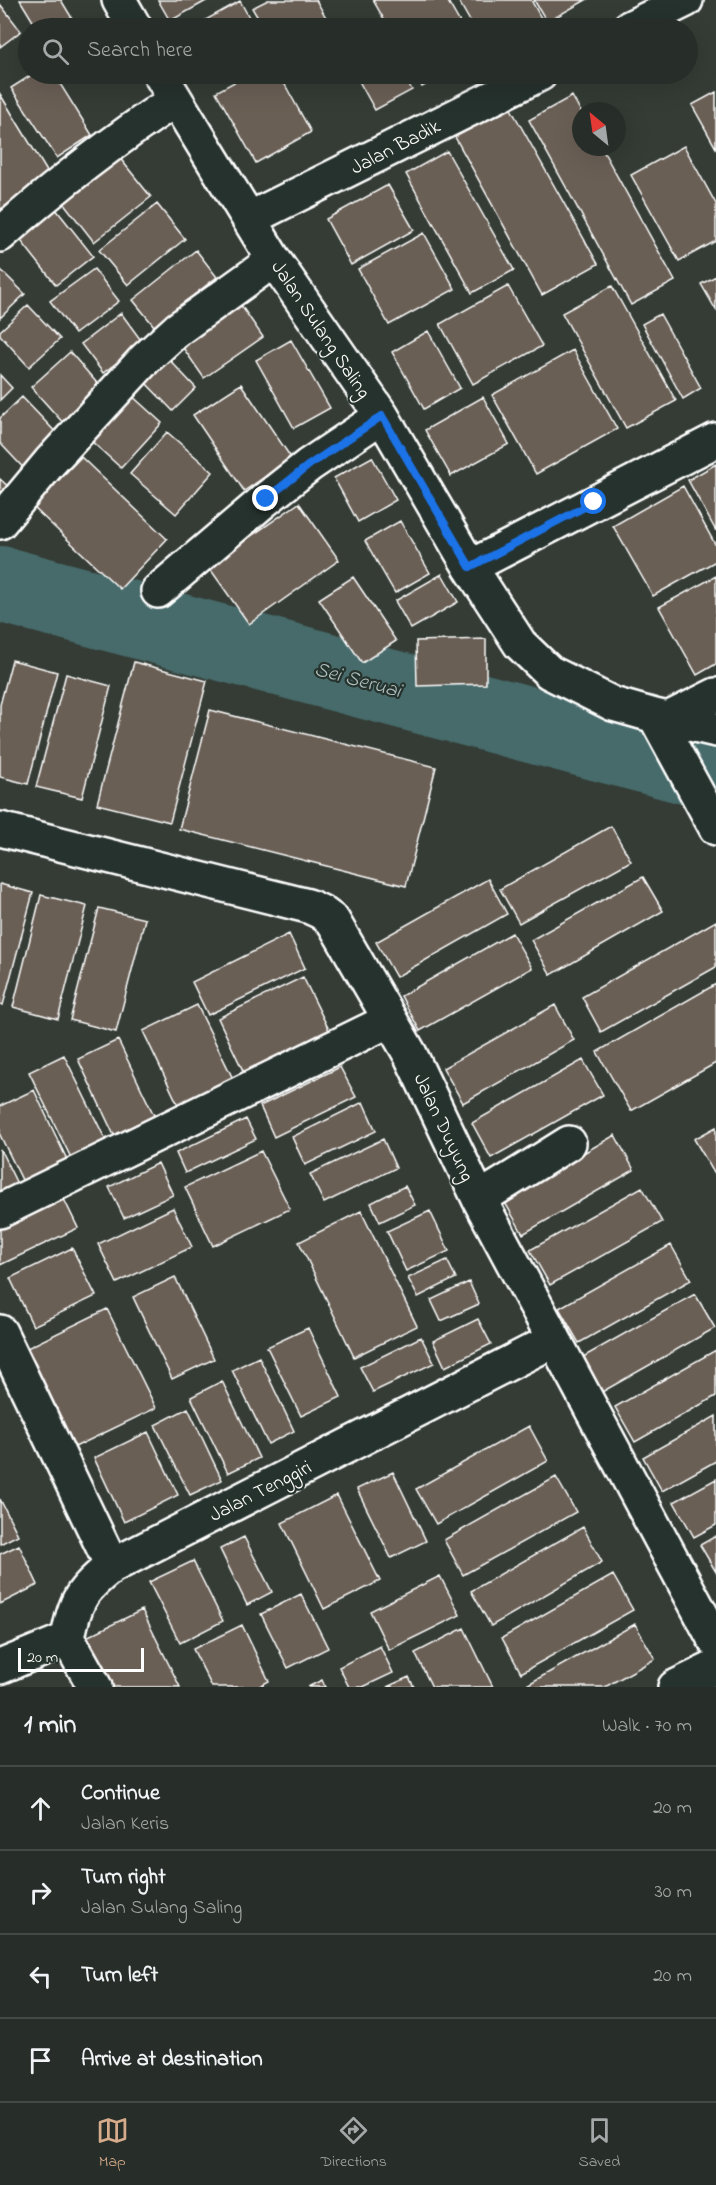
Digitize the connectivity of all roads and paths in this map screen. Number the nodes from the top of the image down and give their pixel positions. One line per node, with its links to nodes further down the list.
1 (120, 0): 3 (street)
2 (686, 0): 4 (street)
3 (130, 18)
4 (649, 18)
5 (520, 84): 7 (street, Jalan Badik)
6 (167, 87): 7 (street, Jalan Sulang Saling); 8 (street)
7 (249, 219): 9 (street, Jalan Sulang Saling)
8 (0, 235)
9 (274, 260): 10 (street, Jalan Sulang Saling); 12 (street)
10 (382, 416): 13 (street, Jalan Sulang Saling); 14 (street)
11 (716, 440): 13 (street)
12 (0, 522)
13 (470, 567): 16 (street, Jalan Sulang Saling)
14 (158, 591)
15 (716, 695): 16 (street)
16 (662, 724): 17 (street, Jalan Sulang Saling); 18 (street)
17 (716, 730)
18 (708, 814)
19 (0, 829): 20 (street, Jalan Duyung)
20 (390, 1020): 22 (street, Jalan Duyung); 23 (street)
21 (569, 1143): 22 (street)
22 (479, 1199): 25 (street, Jalan Duyung)
23 (0, 1211)
24 (0, 1332): 26 (street)
25 (554, 1340): 26 (street, Jalan Tenggiri); 28 (street, Jalan Duyung)
26 (112, 1566): 27 (street, Jalan Tenggiri)
27 (68, 1639): 29 (street); 31 (street)
28 (716, 1642)
29 (0, 1667)
30 (716, 1667): 32 (street)
31 (95, 1687)
32 (675, 1687)

